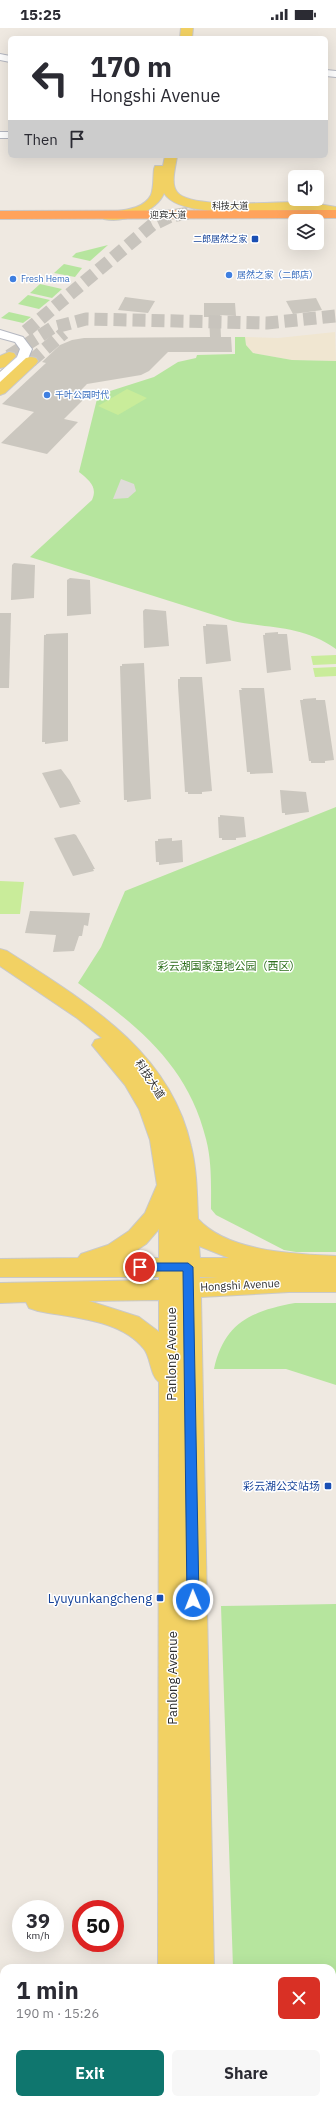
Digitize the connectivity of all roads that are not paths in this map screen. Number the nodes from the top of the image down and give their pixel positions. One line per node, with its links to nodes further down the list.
1 (161, 158): 6 (main road)
2 (171, 158): 4 (main road, 科技大道)
3 (216, 211): 4 (main road, 科技大道)
4 (334, 212): 6 (highway, 迎宾大道)
5 (0, 215): 6 (highway, 迎宾大道)
6 (109, 216)
7 (0, 226): 8 (highway, 迎宾大道)
8 (288, 226)
9 (324, 226): 10 (highway)
10 (336, 226)
11 (0, 334): 15 (street)
12 (0, 338): 14 (street)
13 (31, 361): 16 (main road)
14 (0, 373)
15 (0, 379)
16 (0, 390)
17 (0, 956): 20 (main road, 科技大道)
18 (0, 970): 19 (main road, 科技大道)
19 (167, 1182): 23 (main road); 24 (main road, 科技大道)
20 (186, 1220): 21 (main road); 24 (main road, 科技大道)
21 (336, 1266): 24 (main road, Hongshi Avenue)
22 (0, 1268): 23 (main road, Hongshi Avenue)
23 (62, 1268): 24 (main road, Hongshi Avenue)
24 (179, 1278): 25 (main road, Hongshi Avenue); 26 (main road, Hongshi Avenue); 27 (main road, Panlong Avenue); 29 (main road, Panlong Avenue)
25 (336, 1282)
26 (0, 1293): 27 (main road)
27 (170, 1389): 28 (main road, Panlong Avenue)
28 (174, 1964)
29 (198, 1964)

